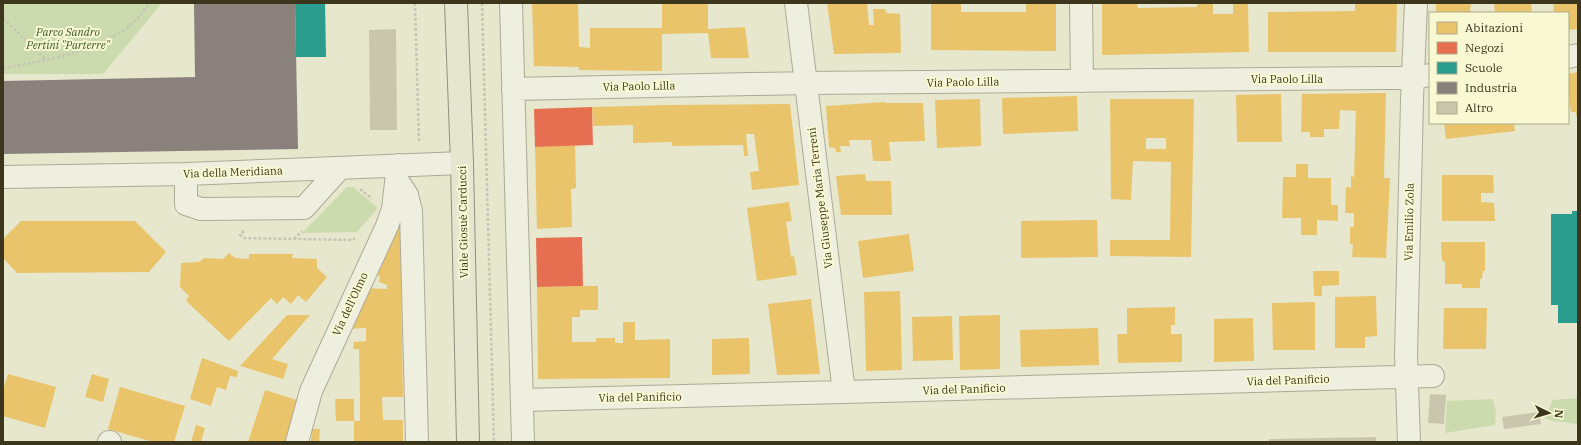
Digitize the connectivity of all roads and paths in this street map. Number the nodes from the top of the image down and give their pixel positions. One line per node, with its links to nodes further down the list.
1 (149, 3): 10 (path)
2 (415, 3): 17 (path)
3 (456, 3): 16 (main road, Viale Giosuè Carducci)
4 (482, 3): 35 (path)
5 (511, 3): 15 (street)
6 (796, 3): 14 (street, Via Giuseppe Maria Terreni)
7 (1081, 3): 13 (street)
8 (1416, 3): 12 (street, Via Emilio Zola)
9 (3, 18): 10 (path)
10 (46, 60): 11 (path)
11 (3, 68)
12 (1422, 76): 13 (street, Via Paolo Lilla); 29 (street, Via Emilio Zola)
13 (1082, 81): 14 (street, Via Paolo Lilla)
14 (805, 83): 15 (street, Via Paolo Lilla); 30 (street, Via Giuseppe Maria Terreni)
15 (513, 89): 31 (street)
16 (462, 163): 17 (street, Via della Meridiana); 34 (main road, Viale Giosuè Carducci)
17 (420, 164): 19 (street, Via della Meridiana)
18 (340, 168): 19 (street, Via della Meridiana); 20 (street, Via della Meridiana); 24 (street)
19 (397, 173): 32 (street, Via dell'Olmo); 33 (street)
20 (186, 174): 21 (street, Via della Meridiana); 24 (street)
21 (3, 177)
22 (355, 184): 23 (path)
23 (376, 203)
24 (265, 208): 27 (path)
25 (304, 228): 27 (path)
26 (359, 234): 27 (path)
27 (294, 239)
28 (1433, 371): 29 (street, Via del Panificio)
29 (1406, 372): 30 (street, Via del Panificio); 37 (street, Via Emilio Zola)
30 (844, 392): 31 (street, Via del Panificio)
31 (522, 400): 36 (street)
32 (297, 442)
33 (418, 442)
34 (468, 442)
35 (494, 442)
36 (523, 442)
37 (1409, 442)

